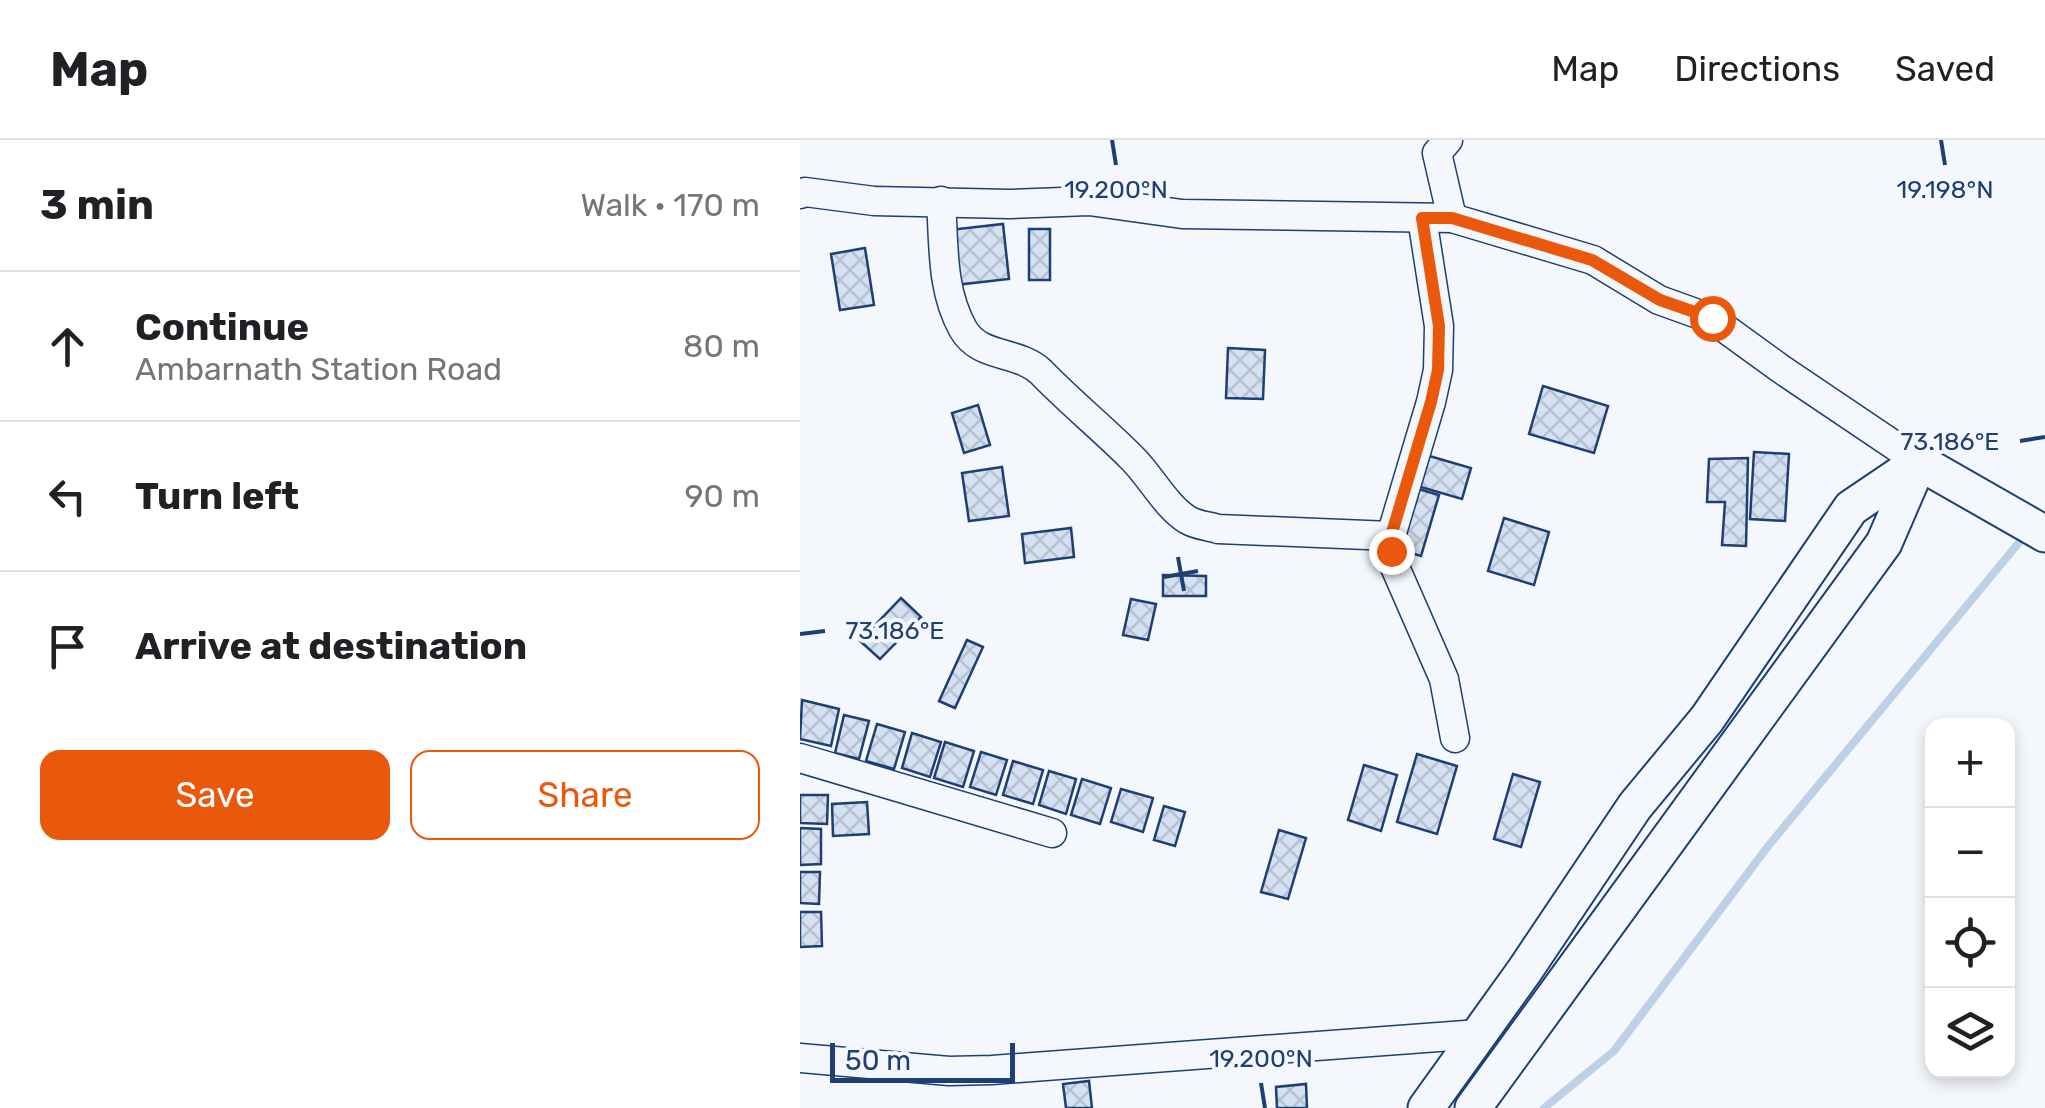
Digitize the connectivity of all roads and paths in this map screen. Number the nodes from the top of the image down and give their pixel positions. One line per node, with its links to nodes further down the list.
1 (1448, 140): 5 (street)
2 (800, 194): 3 (street)
3 (941, 201): 4 (street); 8 (street)
4 (1422, 218): 5 (street); 8 (street)
5 (1452, 218): 6 (street)
6 (1919, 462): 7 (main road); 12 (main road); 15 (main road)
7 (2045, 534)
8 (1391, 536): 9 (street)
9 (1455, 738)
10 (800, 758): 11 (street)
11 (1052, 833)
12 (1479, 1034): 13 (street); 14 (main road)
13 (800, 1058)
14 (1426, 1108)
15 (1473, 1108)

